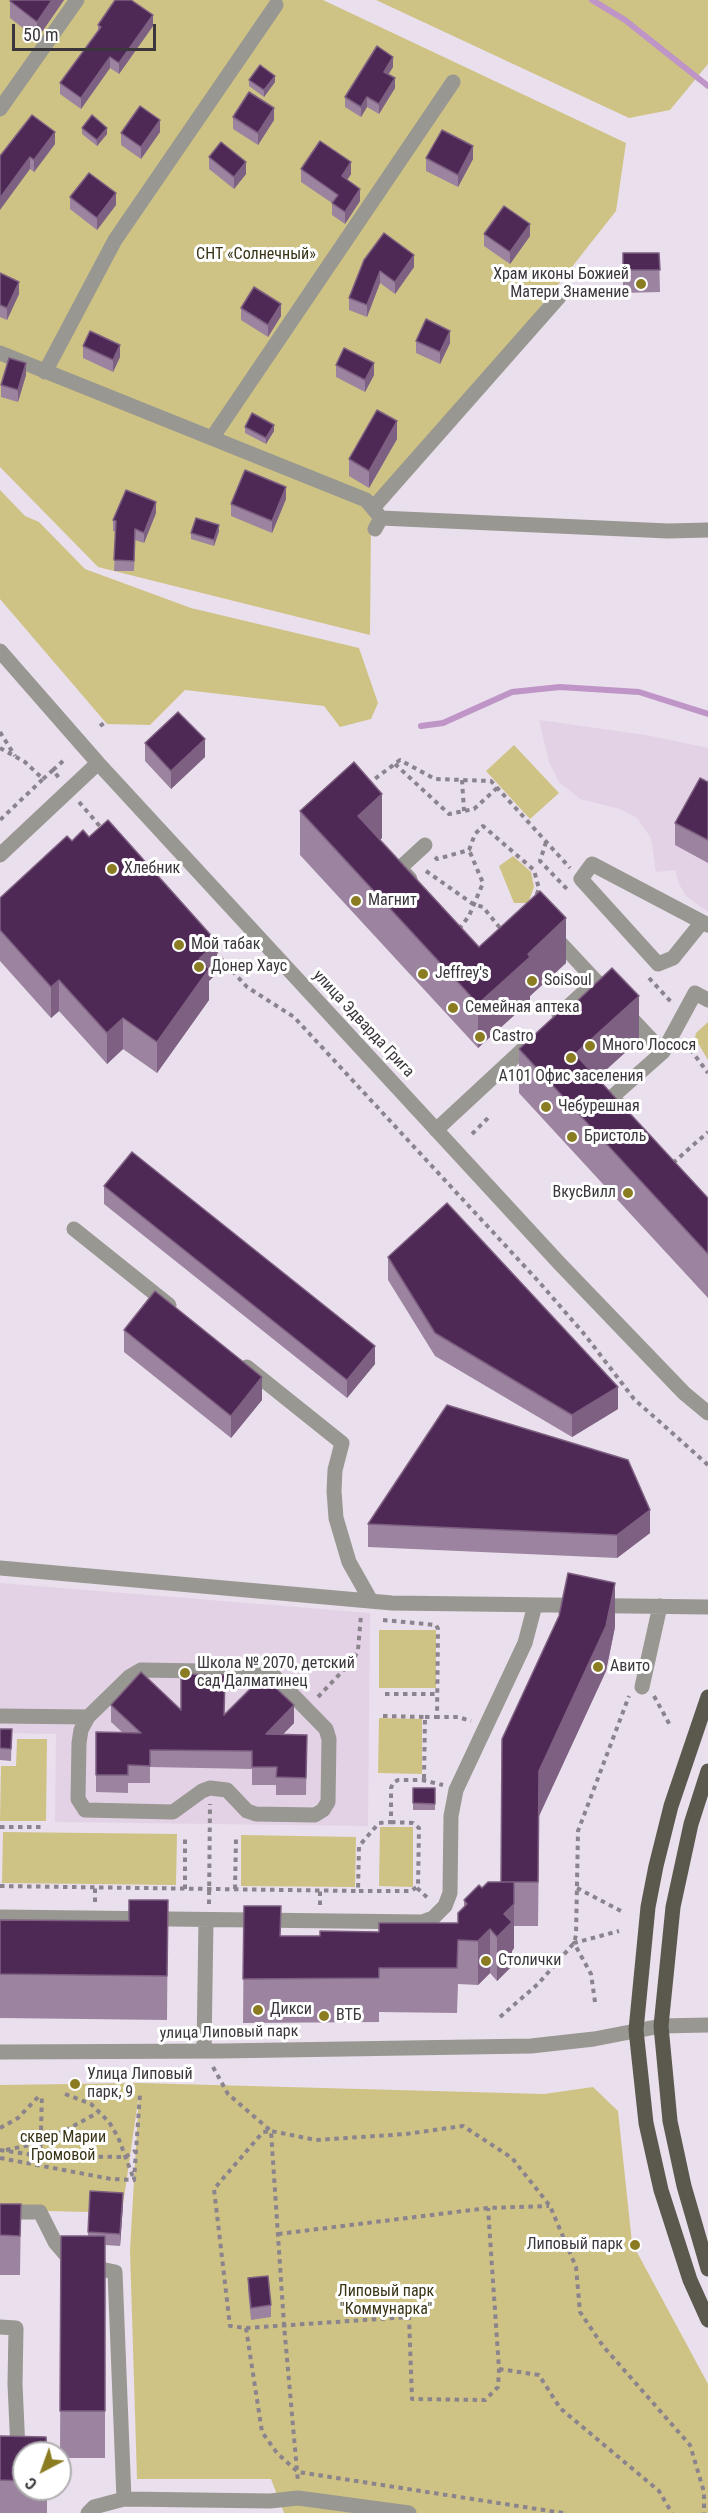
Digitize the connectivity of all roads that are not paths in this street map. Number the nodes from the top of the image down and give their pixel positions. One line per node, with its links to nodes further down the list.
1 (77, 0): 4 (street)
2 (276, 5): 7 (street)
3 (453, 82): 8 (street)
4 (0, 109)
5 (559, 297): 9 (street)
6 (0, 353): 7 (street)
7 (45, 372): 8 (street)
8 (212, 438): 9 (street)
9 (376, 518): 10 (street)
10 (708, 530)
11 (0, 651): 12 (street, улица Эдварда Грига)
12 (98, 763): 14 (street); 22 (street, улица Эдварда Грига)
13 (425, 845): 15 (street)
14 (0, 855)
15 (422, 892)
16 (530, 914): 18 (street)
17 (705, 924): 17 (street)
18 (596, 981): 20 (street); 22 (street)
19 (708, 1000): 20 (street)
20 (663, 1052): 21 (street)
21 (635, 1122)
22 (436, 1130): 26 (street, улица Эдварда Грига)
23 (74, 1229): 24 (street)
24 (185, 1318)
25 (231, 1354): 30 (street)
26 (708, 1413)
27 (0, 1568): 30 (street)
28 (535, 1605): 29 (street); 30 (street); 38 (street)
29 (660, 1606): 31 (street); 32 (street)
30 (366, 1607)
31 (708, 1607)
32 (642, 1687)
33 (708, 1697): 41 (main road)
34 (0, 1716): 35 (street)
35 (88, 1717): 35 (street)
36 (708, 1771): 40 (main road)
37 (0, 1917): 38 (street)
38 (207, 1920): 42 (street)
39 (708, 2025): 40 (street, улица Липовый парк)
40 (661, 2026): 41 (street, улица Липовый парк); 45 (main road)
41 (636, 2030): 42 (street, улица Липовый парк); 46 (main road)
42 (204, 2051): 43 (street, улица Липовый парк)
43 (0, 2052)
44 (0, 2212): 50 (street)
45 (708, 2269)
46 (708, 2320)
47 (0, 2327): 48 (street)
48 (7, 2384): 49 (street)
49 (0, 2449)
50 (124, 2499): 51 (street); 52 (street)
51 (269, 2507): 53 (street)
52 (88, 2513)
53 (409, 2513)

